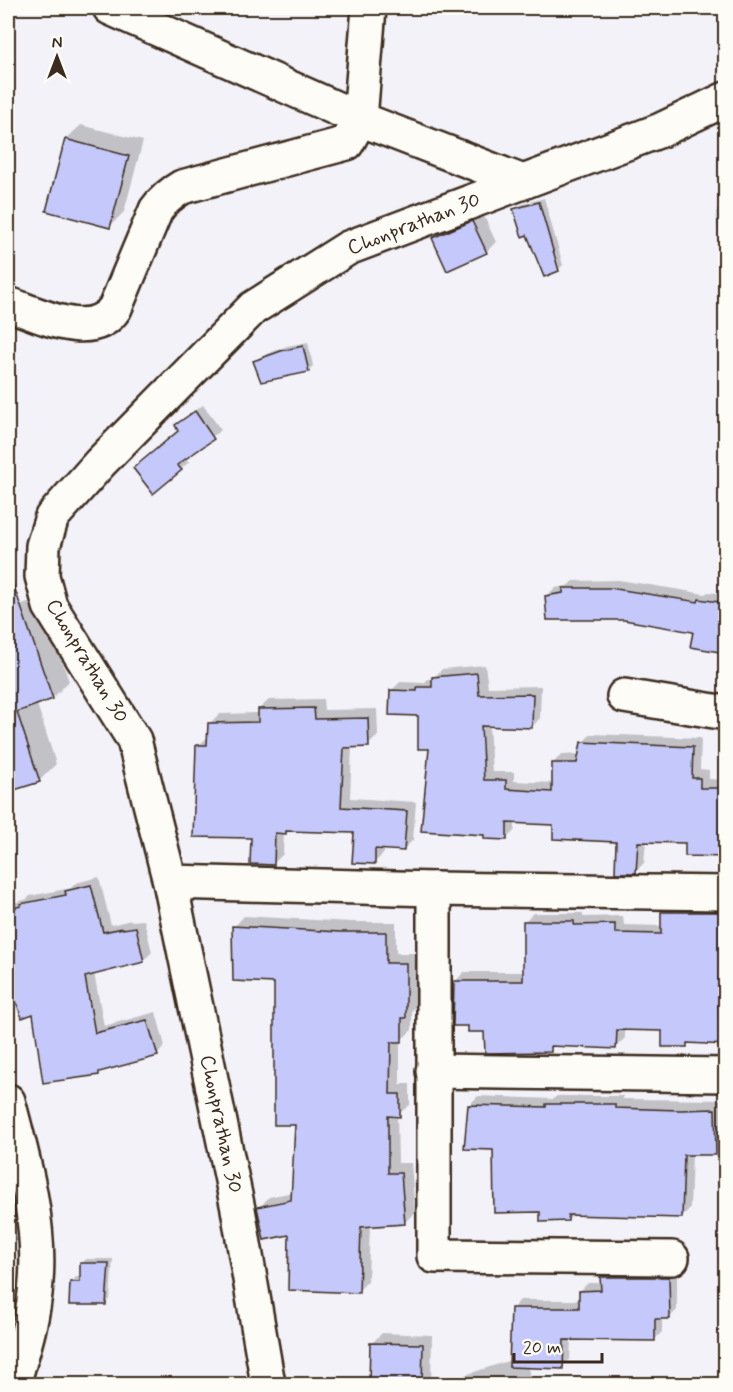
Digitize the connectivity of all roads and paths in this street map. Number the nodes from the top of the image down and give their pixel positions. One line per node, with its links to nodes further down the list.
1 (110, 8): 4 (street)
2 (369, 8): 4 (street)
3 (726, 99): 5 (street, Chonprathan 30)
4 (360, 119): 5 (street); 6 (street)
5 (523, 182): 9 (street, Chonprathan 30)
6 (8, 303)
7 (624, 696): 8 (street)
8 (726, 713)
9 (170, 882): 10 (street); 17 (street, Chonprathan 30)
10 (434, 889): 11 (street); 12 (street)
11 (726, 893)
12 (433, 1071): 13 (street); 15 (street)
13 (726, 1075)
14 (8, 1101): 16 (street)
15 (672, 1258)
16 (13, 1384)
17 (267, 1384)

